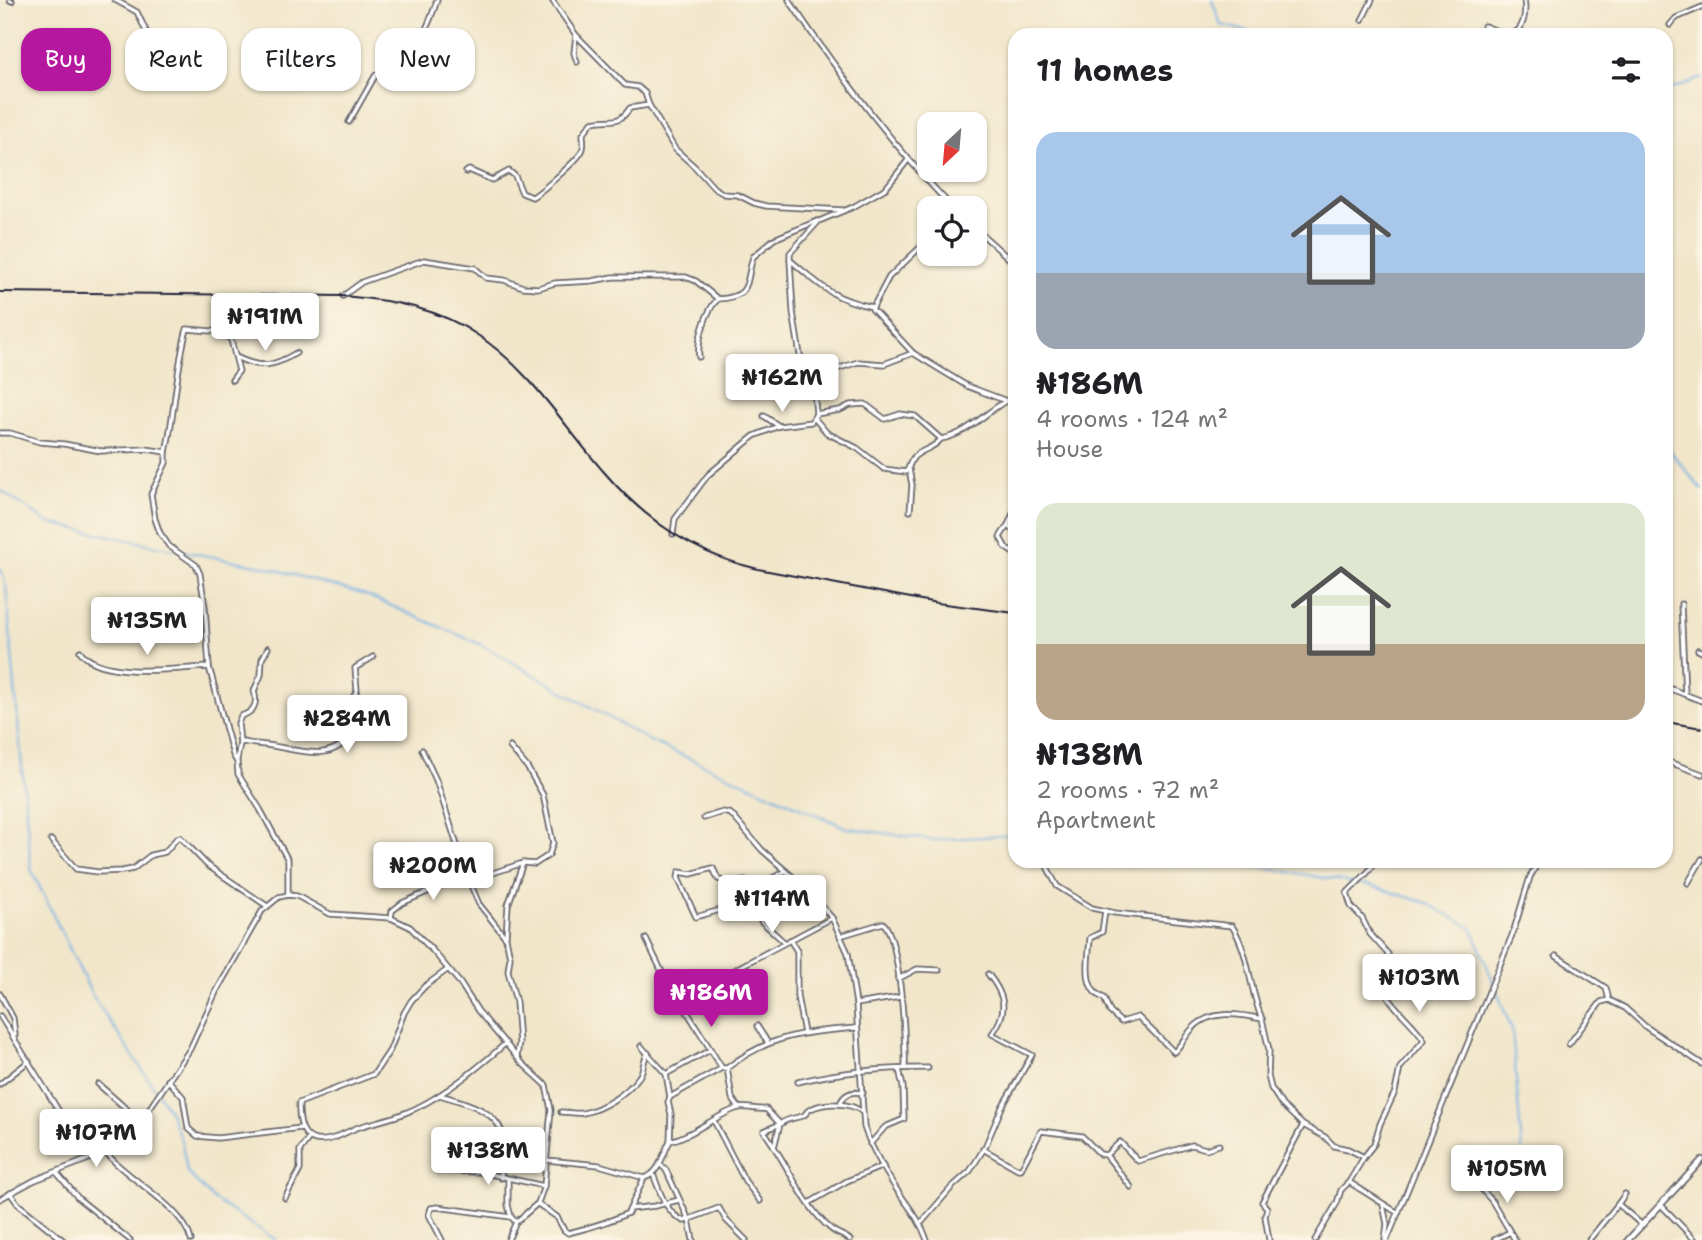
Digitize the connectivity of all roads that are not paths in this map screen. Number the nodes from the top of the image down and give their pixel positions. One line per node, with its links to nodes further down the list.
1 (115, 0): 11 (street)
2 (437, 0): 17 (street)
3 (552, 0): 14 (street)
4 (789, 0): 18 (street)
5 (1372, 0): 8 (street)
6 (1524, 0): 13 (street)
7 (1702, 7): 9 (street)
8 (1362, 20)
9 (1670, 25)
10 (1483, 26): 12 (street)
11 (145, 28)
12 (1488, 28)
13 (1518, 28)
14 (576, 35): 15 (street); 16 (street)
15 (577, 62)
16 (649, 105): 19 (street); 21 (street)
17 (349, 122)
18 (908, 160): 20 (street); 21 (street)
19 (466, 173)
20 (942, 196)
21 (843, 210): 22 (street)
22 (819, 221): 26 (street); 28 (street)
23 (987, 239): 25 (street)
24 (917, 250): 29 (street)
25 (1008, 258)
26 (790, 260): 29 (street); 34 (street)
27 (343, 296): 28 (street)
28 (718, 299): 33 (street)
29 (873, 307): 31 (street)
30 (296, 353): 32 (street)
31 (913, 353): 34 (street); 36 (street)
32 (235, 357): 35 (street); 42 (street)
33 (699, 357)
34 (813, 377): 38 (street)
35 (232, 380)
36 (1006, 401): 41 (street)
37 (764, 416): 39 (street)
38 (816, 417): 39 (street); 41 (street); 43 (street)
39 (779, 426): 46 (street)
40 (0, 433): 42 (street)
41 (941, 439): 43 (street)
42 (166, 452): 52 (street)
43 (909, 469): 44 (street)
44 (909, 511)
45 (1008, 525): 47 (street)
46 (673, 534)
47 (1008, 549)
48 (1681, 604): 54 (street)
49 (268, 648): 56 (street)
50 (80, 650): 52 (street)
51 (373, 657): 56 (street)
52 (209, 667): 59 (street)
53 (1673, 690): 54 (street)
54 (1685, 694): 55 (street)
55 (1702, 701)
56 (240, 743): 59 (street)
57 (510, 747): 65 (street)
58 (422, 750): 70 (street)
59 (236, 762): 73 (street)
60 (1673, 764): 61 (street)
61 (1702, 774)
62 (704, 818): 69 (street)
63 (51, 840): 75 (street)
64 (1702, 860): 71 (street)
65 (523, 863): 70 (street); 80 (street)
66 (1047, 868): 76 (street)
67 (1371, 868): 141 (street)
68 (1535, 868): 170 (street)
69 (786, 871): 72 (street); 78 (street)
70 (467, 876): 77 (street); 80 (street)
71 (1688, 883)
72 (755, 887): 74 (street); 74 (street)
73 (288, 895): 75 (street); 77 (street)
74 (744, 897): 83 (street)
75 (267, 906): 117 (street)
76 (1105, 911): 97 (street); 97 (street)
77 (391, 918): 85 (street)
78 (832, 918): 79 (street); 82 (street)
79 (840, 936): 89 (street); 95 (street)
80 (506, 938): 108 (street)
81 (646, 939): 94 (street)
82 (790, 940): 83 (street); 100 (street)
83 (784, 942): 88 (street)
84 (1556, 956): 93 (street)
85 (447, 970): 102 (street); 132 (street)
86 (939, 970): 89 (street)
87 (988, 974): 138 (street)
88 (724, 975)
89 (898, 979): 92 (street)
90 (716, 980): 94 (street)
91 (0, 994): 101 (street)
92 (901, 997): 95 (street); 112 (street)
93 (1609, 1000): 104 (street); 110 (street)
94 (680, 1001): 106 (street)
95 (856, 1004): 99 (street)
96 (0, 1016): 101 (street)
97 (1262, 1019): 131 (street)
98 (757, 1027): 103 (street)
99 (856, 1028): 100 (street); 115 (street)
100 (804, 1032): 103 (street)
101 (15, 1037): 109 (street)
102 (506, 1043): 108 (street); 122 (street)
103 (768, 1044): 111 (street)
104 (1569, 1044)
105 (641, 1046): 107 (street)
106 (710, 1050): 111 (street); 116 (street)
107 (648, 1053): 116 (street); 126 (street)
108 (517, 1056): 143 (street)
109 (29, 1061): 119 (street); 142 (street)
110 (1702, 1064)
111 (724, 1068): 123 (street); 125 (street)
112 (905, 1068): 113 (street); 114 (street)
113 (928, 1068)
114 (899, 1069): 115 (street); 135 (street)
115 (860, 1070): 118 (street); 121 (street)
116 (666, 1074): 123 (street)
117 (169, 1080): 128 (street); 132 (street)
118 (798, 1082)
119 (0, 1084)
120 (98, 1084): 128 (street)
121 (863, 1093): 124 (street); 127 (street)
122 (440, 1095): 133 (street); 150 (street)
123 (670, 1097): 134 (street)
124 (841, 1104): 127 (street); 130 (street)
125 (739, 1108): 129 (street); 130 (street)
126 (561, 1112)
127 (863, 1114): 135 (street)
128 (139, 1120): 139 (street)
129 (714, 1121): 134 (street); 162 (street)
130 (780, 1124): 137 (street); 137 (street)
131 (1303, 1125): 141 (street); 188 (street)
132 (301, 1128): 133 (street)
133 (309, 1138): 159 (street)
134 (670, 1141): 145 (street)
135 (870, 1144): 146 (street)
136 (1219, 1144): 140 (street)
137 (774, 1147): 165 (street)
138 (983, 1149): 140 (street); 174 (street)
139 (103, 1150): 142 (street); 180 (street)
140 (1107, 1155): 156 (street)
141 (1364, 1157): 153 (street)
142 (92, 1158): 148 (street)
143 (546, 1160): 151 (street); 155 (street)
144 (1702, 1160): 168 (street)
145 (660, 1164): 149 (street); 161 (street)
146 (883, 1166): 165 (street); 174 (street)
147 (438, 1171): 150 (street)
148 (57, 1173): 157 (street); 179 (street)
149 (653, 1173): 151 (street); 164 (street)
150 (501, 1178): 152 (street)
151 (644, 1178): 169 (street)
152 (508, 1180): 155 (street); 171 (street)
153 (1349, 1182): 167 (street); 189 (street)
154 (1478, 1185): 177 (street)
155 (544, 1186): 163 (street)
156 (1131, 1187)
157 (10, 1194): 160 (street); 178 (street)
158 (1625, 1194): 166 (street)
159 (285, 1198)
160 (0, 1199)
161 (679, 1200): 164 (street); 172 (street)
162 (760, 1201)
163 (538, 1203): 173 (street); 176 (street)
164 (665, 1203): 169 (street); 172 (street)
165 (809, 1203): 186 (street)
166 (1618, 1204): 175 (street); 193 (street)
167 (1382, 1205): 170 (street); 190 (street)
168 (1661, 1205): 175 (street); 195 (street)
169 (630, 1209): 176 (street)
170 (1398, 1213): 190 (street)
171 (511, 1217): 173 (street); 181 (street)
172 (690, 1220): 184 (street); 185 (street)
173 (516, 1222): 182 (street)
174 (921, 1223): 187 (street)
175 (1642, 1225): 194 (street)
176 (576, 1231): 183 (street)
177 (1510, 1232): 191 (street); 192 (street)
178 (63, 1240)
179 (130, 1240)
180 (191, 1240)
181 (442, 1240)
182 (508, 1240)
183 (578, 1240)
184 (693, 1240)
185 (746, 1240)
186 (850, 1240)
187 (927, 1240)
188 (1269, 1240)
189 (1315, 1240)
190 (1386, 1240)
191 (1494, 1240)
192 (1515, 1240)
193 (1589, 1240)
194 (1628, 1240)
195 (1695, 1240)

